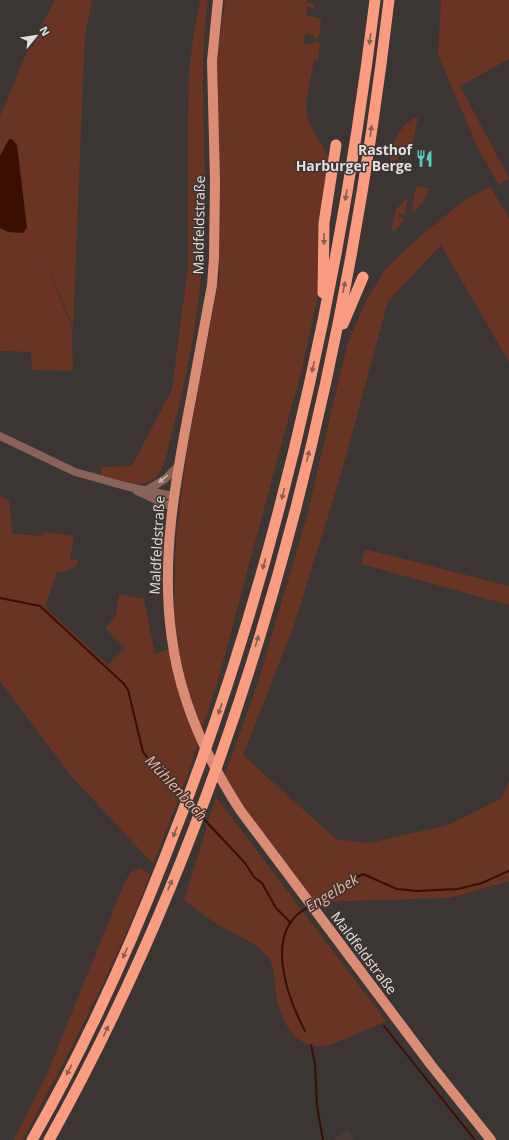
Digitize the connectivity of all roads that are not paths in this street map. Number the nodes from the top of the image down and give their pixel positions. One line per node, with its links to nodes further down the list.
1 (218, 0): 9 (main road, Maldfeldstraße)
2 (374, 0): 6 (highway, one-way to 6)
3 (389, 0): 7 (highway, one-way to 3)
4 (336, 145): 6 (highway, one-way to 6)
5 (363, 277): 7 (highway)
6 (322, 329): 13 (highway, one-way to 13)
7 (332, 353): 14 (highway, one-way to 7)
8 (0, 436): 10 (street)
9 (178, 466): 11 (street, one-way to 11); 12 (main road, Maldfeldstraße)
10 (129, 487): 11 (street); 12 (street)
11 (147, 490): 12 (street)
12 (173, 502): 15 (main road, Maldfeldstraße)
13 (32, 1140)
14 (50, 1140)
15 (491, 1140)

